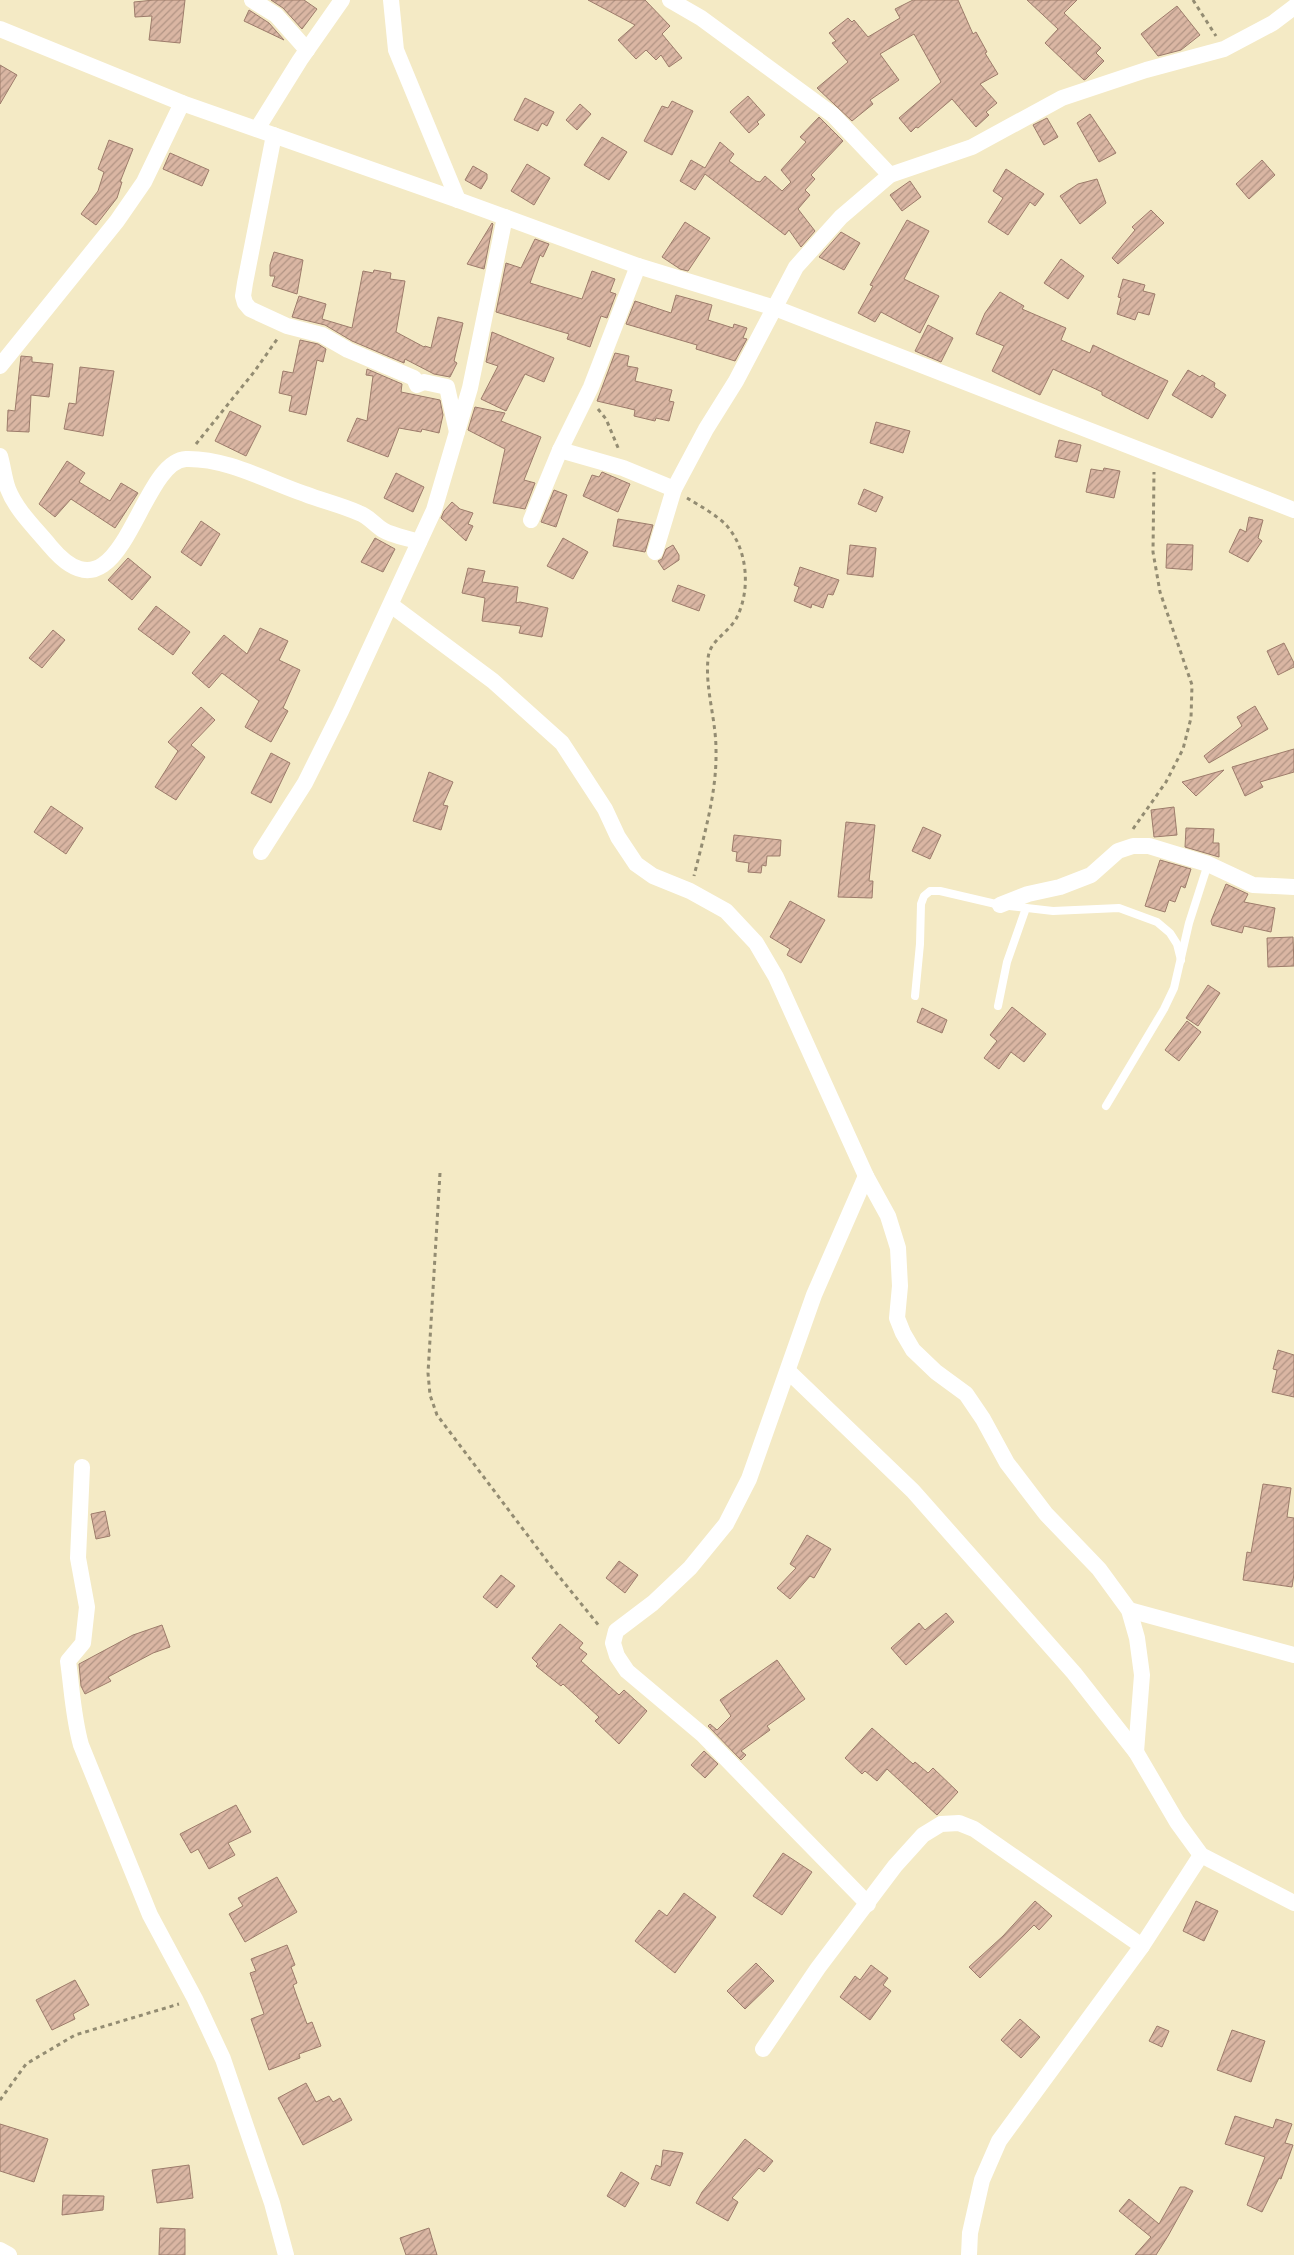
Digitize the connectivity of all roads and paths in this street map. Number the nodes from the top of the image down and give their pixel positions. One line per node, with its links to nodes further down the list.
1 (252, 0): 9 (street)
2 (342, 0): 9 (street)
3 (391, 0): 14 (street)
4 (670, 0): 13 (street)
5 (1193, 0): 8 (path)
6 (1294, 7): 8 (street)
7 (0, 30): 10 (street)
8 (1224, 49): 13 (street)
9 (307, 50): 11 (street)
10 (182, 103): 11 (street); 19 (street)
11 (257, 129): 12 (street)
12 (274, 135): 14 (street); 18 (street)
13 (890, 175): 17 (street)
14 (458, 200): 15 (street)
15 (505, 217): 16 (street); 21 (street)
16 (638, 266): 17 (street); 20 (street)
17 (775, 308): 24 (street); 27 (street)
18 (287, 326): 21 (street); 25 (path)
19 (0, 366)
20 (591, 388): 22 (street); 26 (path)
21 (457, 434): 30 (street)
22 (560, 450): 26 (street); 29 (street)
23 (0, 456): 25 (street)
24 (1153, 456): 28 (street); 33 (path)
25 (183, 460): 30 (street)
26 (623, 468): 27 (street)
27 (674, 489): 31 (street); 37 (path)
28 (1294, 510)
29 (532, 520)
30 (419, 542): 32 (street)
31 (655, 552)
32 (391, 605): 34 (street); 37 (street)
33 (1118, 851): 35 (street); 38 (street)
34 (261, 852)
35 (1208, 864): 36 (street); 40 (lane)
36 (1294, 887)
37 (690, 891): 45 (street)
38 (1000, 905): 39 (lane); 41 (lane)
39 (1026, 908): 40 (lane); 42 (lane)
40 (1181, 960): 43 (lane)
41 (915, 996)
42 (998, 1006)
43 (1106, 1106)
44 (440, 1173): 49 (path)
45 (866, 1176): 46 (street); 48 (street)
46 (788, 1371): 49 (street); 51 (street)
47 (82, 1467): 56 (street)
48 (1129, 1610): 50 (street); 51 (street)
49 (613, 1643): 54 (street)
50 (1294, 1655)
51 (1136, 1752): 52 (street)
52 (1201, 1855): 53 (street); 55 (street)
53 (1294, 1903)
54 (868, 1904): 55 (street); 57 (street)
55 (1142, 1946): 62 (street)
56 (195, 1999): 58 (path); 61 (street)
57 (763, 2049)
58 (0, 2100)
59 (0, 2250): 60 (street)
60 (9, 2255)
61 (286, 2255)
62 (969, 2255)

